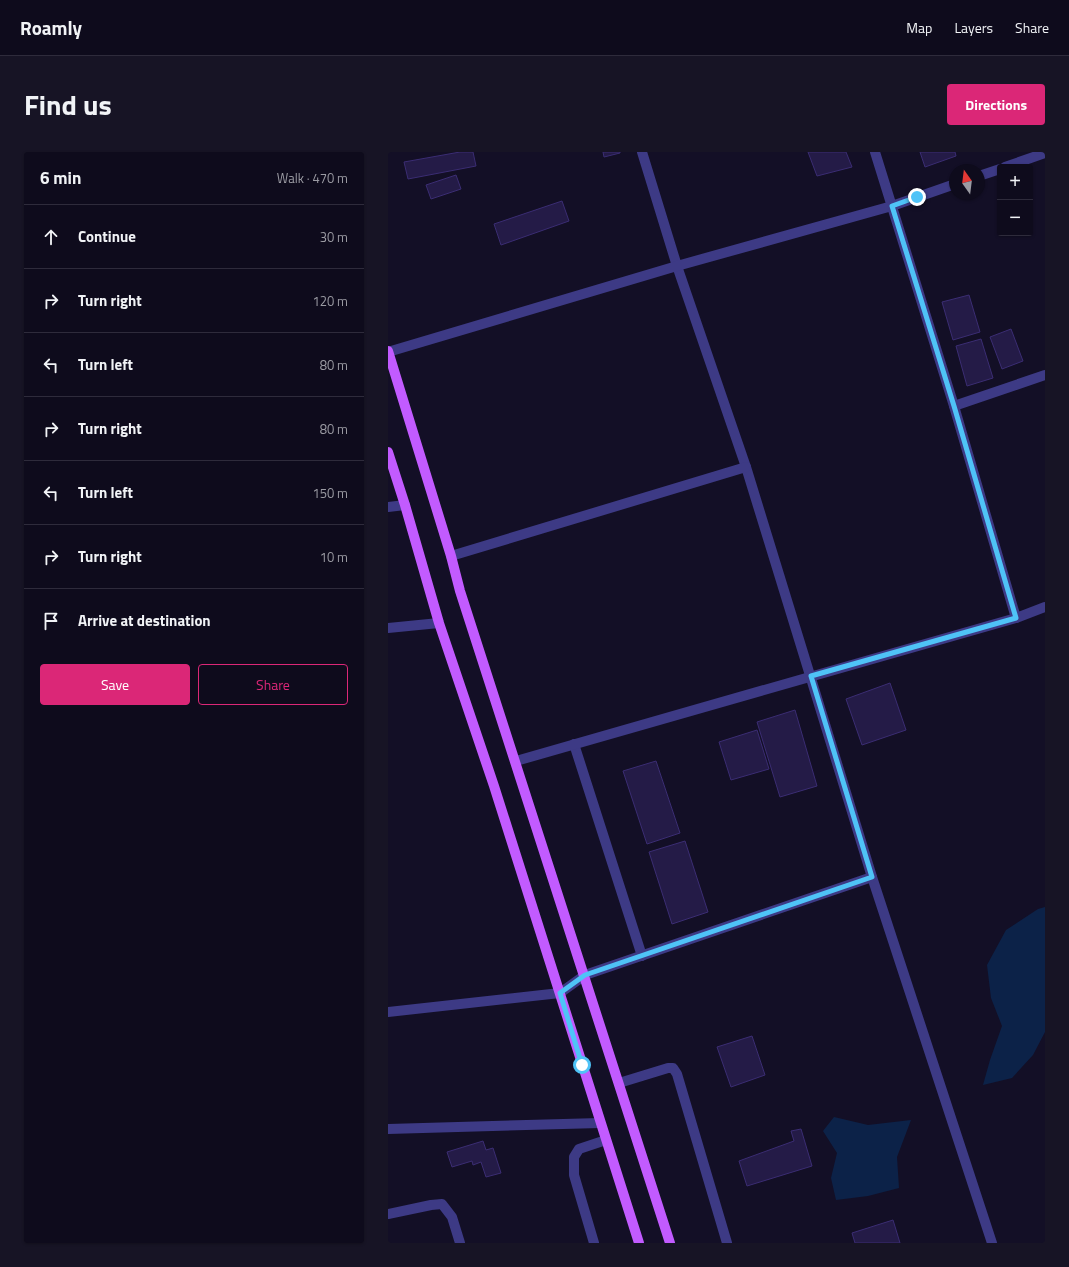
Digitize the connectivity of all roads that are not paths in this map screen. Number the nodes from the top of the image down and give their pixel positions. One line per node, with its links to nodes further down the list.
1 (642, 152): 9 (street)
2 (875, 152): 8 (street)
3 (1045, 154): 4 (street)
4 (1014, 164)
5 (997, 170): 6 (street)
6 (985, 174)
7 (949, 186): 8 (street)
8 (892, 206): 9 (street); 12 (street)
9 (677, 266): 10 (street); 14 (street)
10 (388, 351): 17 (main road)
11 (1045, 375): 12 (street)
12 (954, 406): 19 (street)
13 (388, 452): 15 (main road)
14 (746, 467): 17 (street); 22 (street)
15 (406, 506): 16 (street); 20 (main road)
16 (388, 508)
17 (451, 556): 24 (main road)
18 (1045, 607): 19 (street)
19 (1016, 618): 22 (street)
20 (439, 623): 21 (street); 28 (main road)
21 (388, 628)
22 (811, 676): 23 (street); 25 (street)
23 (574, 744): 24 (street); 26 (street)
24 (516, 761): 27 (main road)
25 (872, 877): 26 (street); 40 (street)
26 (642, 956): 27 (street)
27 (585, 975): 28 (street); 30 (main road)
28 (560, 993): 29 (street); 31 (main road)
29 (388, 1012)
30 (619, 1083): 38 (main road); 39 (street)
31 (600, 1123): 32 (street); 33 (main road)
32 (388, 1129)
33 (606, 1140): 36 (street); 37 (main road)
34 (388, 1214): 35 (street)
35 (460, 1243)
36 (594, 1243)
37 (639, 1243)
38 (670, 1243)
39 (727, 1243)
40 (992, 1243)

